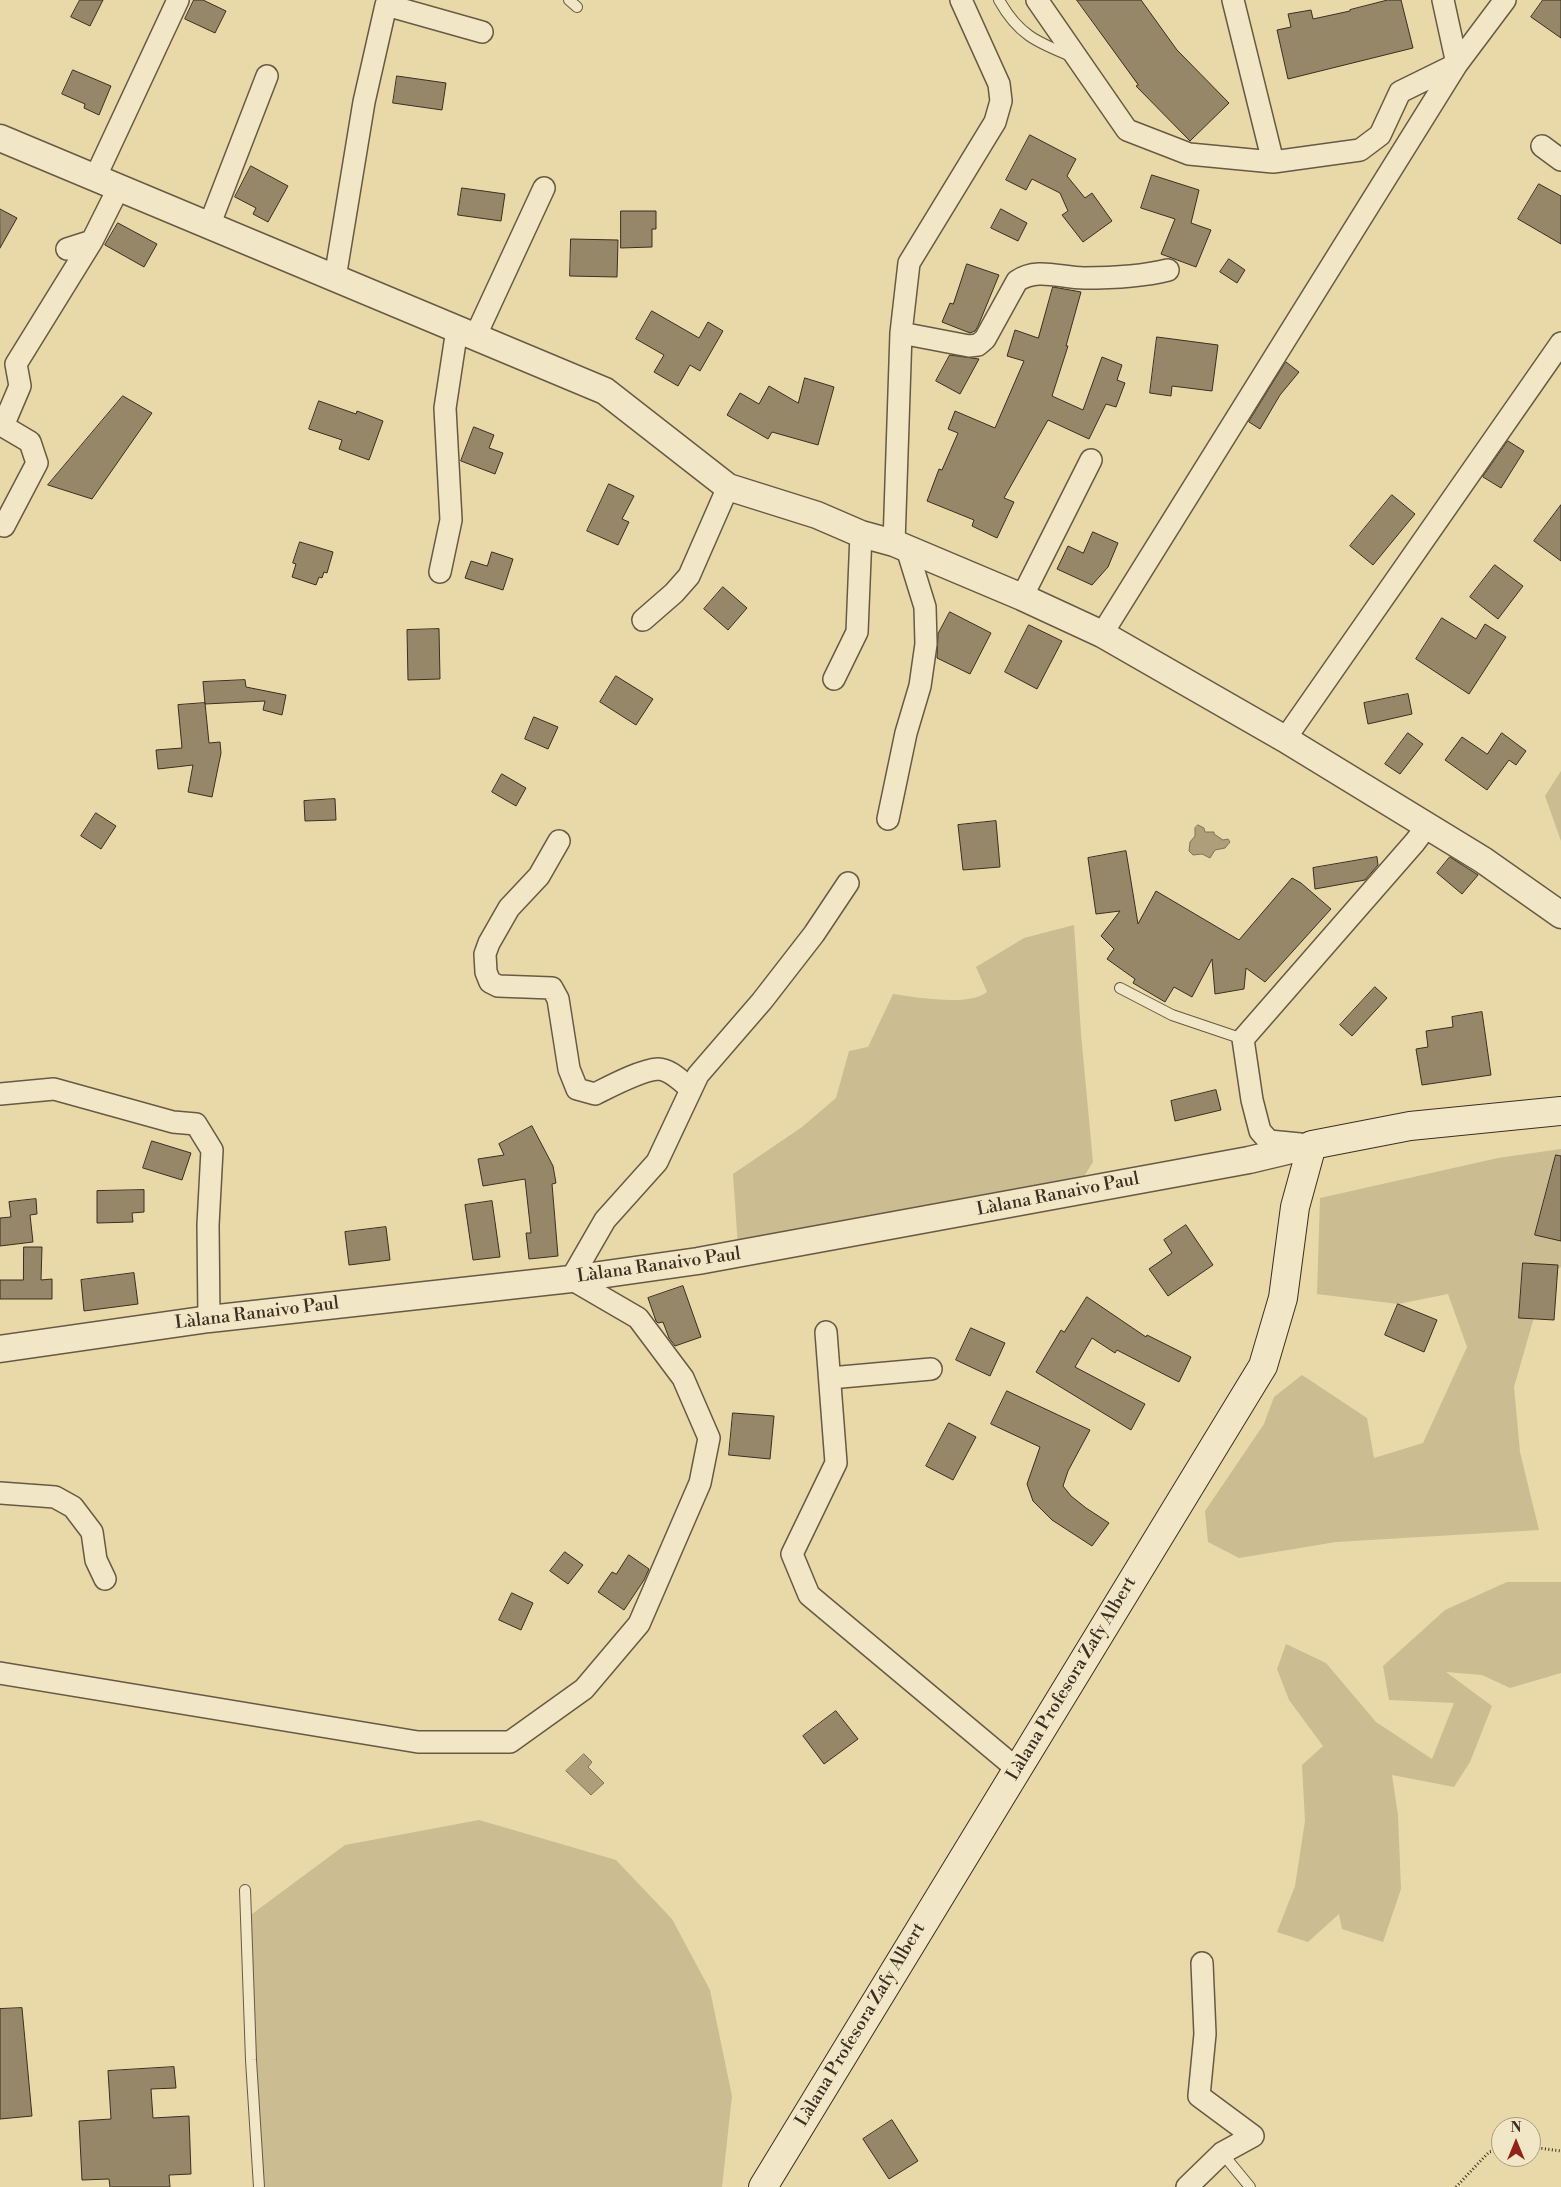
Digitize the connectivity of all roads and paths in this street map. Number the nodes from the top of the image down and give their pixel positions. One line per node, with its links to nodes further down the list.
1 (178, 0): 19 (street)
2 (568, 0): 10 (lane)
3 (961, 0): 28 (street)
4 (999, 0): 12 (lane)
5 (1036, 0): 12 (street)
6 (1233, 0): 18 (street)
7 (1443, 0): 13 (street)
8 (1505, 0): 13 (street)
9 (386, 2): 11 (street); 26 (street)
10 (578, 7)
11 (482, 32)
12 (1077, 58): 18 (street)
13 (1457, 64): 18 (street); 38 (street)
14 (267, 76): 22 (street)
15 (0, 138): 19 (street)
16 (1542, 146): 17 (street)
17 (1561, 160)
18 (1273, 162)
19 (95, 178): 20 (street)
20 (119, 188): 22 (street); 23 (street)
21 (544, 188): 27 (street)
22 (209, 226): 26 (street)
23 (92, 241): 24 (street); 32 (street)
24 (68, 248)
25 (1168, 270): 28 (street)
26 (335, 278): 27 (street)
27 (466, 333): 31 (street); 35 (street)
28 (901, 333): 34 (street)
29 (1561, 343): 40 (street)
30 (1091, 460): 36 (street)
31 (728, 487): 33 (street); 37 (street)
32 (4, 526)
33 (861, 534): 34 (street); 39 (street)
34 (901, 546): 36 (street); 41 (street)
35 (440, 572)
36 (1022, 597): 38 (street)
37 (642, 620)
38 (1102, 634): 40 (street)
39 (834, 679)
40 (1285, 739): 42 (street)
41 (888, 819)
42 (1427, 826): 45 (street); 47 (street)
43 (559, 841): 48 (street)
44 (848, 883): 48 (street)
45 (1561, 915)
46 (1120, 988): 47 (lane)
47 (1242, 1039): 51 (street)
48 (691, 1089): 52 (street)
49 (0, 1094): 53 (street)
50 (1561, 1111): 51 (main road)
51 (1312, 1145): 52 (street, Làlana Ranaivo Paul); 61 (main road, Làlana Profesora Zafy Albert)
52 (571, 1278): 53 (street, Làlana Ranaivo Paul); 60 (street)
53 (209, 1319): 55 (street, Làlana Ranaivo Paul)
54 (826, 1332): 57 (street)
55 (0, 1349)
56 (931, 1368): 57 (street)
57 (830, 1378): 61 (street)
58 (0, 1492): 59 (street)
59 (105, 1579)
60 (0, 1673)
61 (1017, 1769): 69 (main road, Làlana Profesora Zafy Albert)
62 (245, 1890): 68 (lane)
63 (1202, 1963): 67 (street)
64 (1541, 2148): 66 (path)
65 (1491, 2151): 72 (path)
66 (1561, 2151)
67 (1222, 2153): 70 (street); 71 (lane)
68 (259, 2187)
69 (763, 2187)
70 (1187, 2187)
71 (1250, 2187)
72 (1456, 2187)

